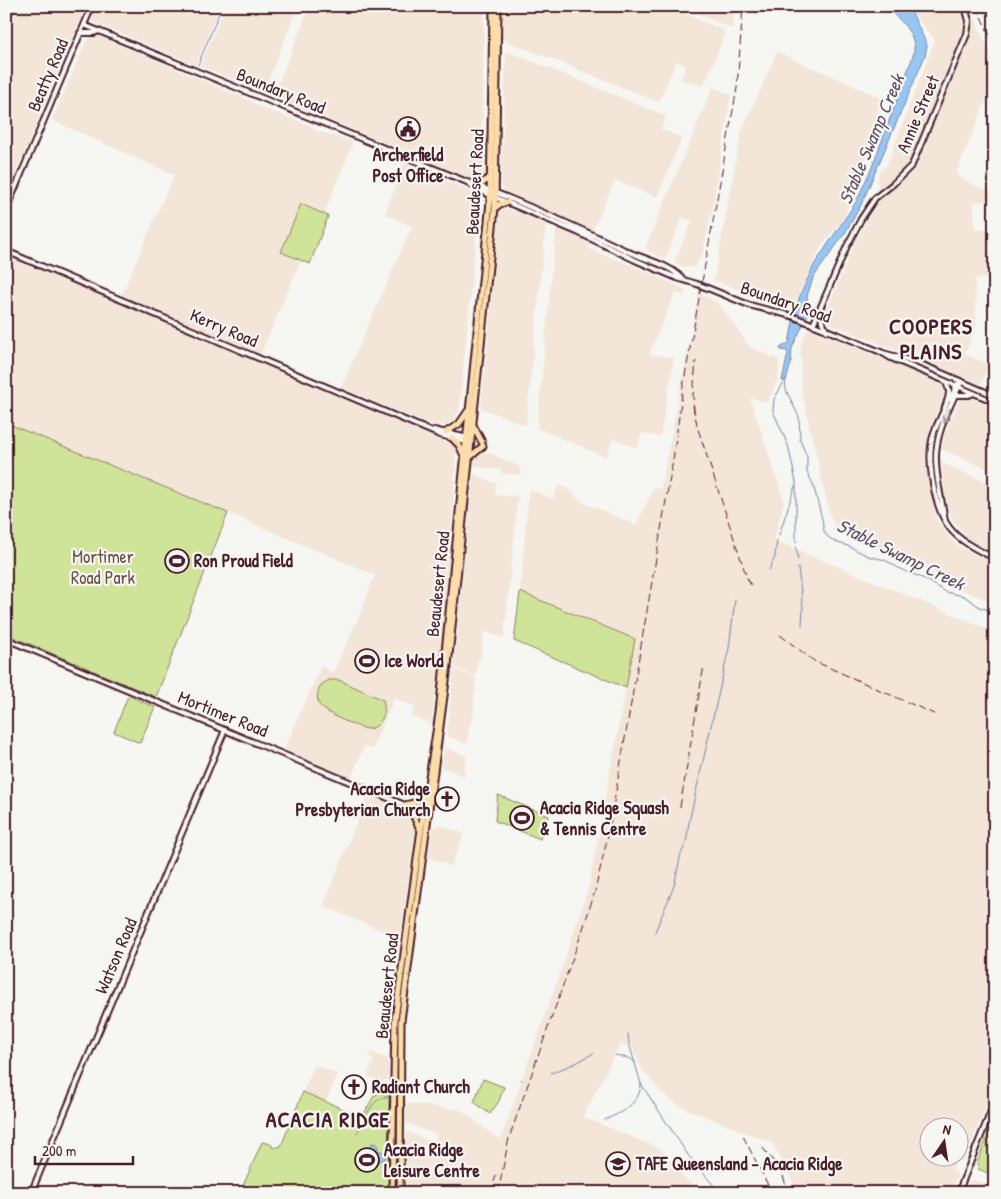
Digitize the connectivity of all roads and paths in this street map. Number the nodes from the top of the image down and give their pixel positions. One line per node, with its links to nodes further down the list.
1 (92, 6): 5 (main road, Beatty Road)
2 (493, 6): 8 (highway, Beaudesert Road)
3 (498, 6): 11 (highway, Beaudesert Road)
4 (965, 6): 17 (main road, Annie Street)
5 (84, 24): 6 (main road, Boundary Road); 7 (main road, Beatty Road)
6 (98, 30): 7 (main road); 9 (main road, Boundary Road)
7 (80, 33): 14 (main road, Beatty Road)
8 (490, 177): 10 (highway); 11 (highway, Beaudesert Road)
9 (467, 182): 10 (main road, Boundary Road); 11 (main road, Boundary Road)
10 (479, 186): 11 (main road, Boundary Road)
11 (493, 194): 12 (main road, Boundary Road); 13 (highway, Beaudesert Road); 16 (main road, Boundary Road); 29 (highway, Beaudesert Road)
12 (508, 202): 13 (highway); 16 (main road, Boundary Road)
13 (495, 208): 30 (highway, Beaudesert Road)
14 (6, 210)
15 (6, 251): 31 (main road, Kerry Road)
16 (682, 278): 18 (main road, Boundary Road, bridge)
17 (820, 310): 18 (main road, Annie Street); 19 (main road)
18 (813, 325): 19 (main road, Boundary Road)
19 (827, 330): 20 (main road, Boundary Road)
20 (880, 352): 21 (main road, Boundary Road); 22 (main road, Boundary Road)
21 (945, 381): 23 (main road, Boundary Road); 28 (main road)
22 (960, 381): 23 (main road); 26 (main road, Boundary Road)
23 (957, 387): 24 (main road, Boundary Road); 25 (main road); 28 (main road)
24 (974, 393): 25 (main road); 27 (main road, Boundary Road)
25 (956, 395): 36 (main road, one-way to 36)
26 (995, 396)
27 (995, 402)
28 (945, 403): 36 (main road)
29 (468, 411): 32 (highway); 34 (highway, Beaudesert Road)
30 (473, 425): 34 (highway, Beaudesert Road); 35 (highway)
31 (432, 430): 32 (main road, Kerry Road); 33 (main road, Kerry Road)
32 (446, 432): 34 (main road, Kerry Road)
33 (452, 438): 34 (main road, Kerry Road); 35 (highway)
34 (468, 440): 35 (highway, Beaudesert Road)
35 (467, 457): 40 (highway, Beaudesert Road); 42 (highway, Beaudesert Road)
36 (945, 521): 37 (main road)
37 (995, 558)
38 (6, 639): 39 (main road, Mortimer Road)
39 (225, 730): 41 (main road, Mortimer Road); 45 (main road, Watson Road)
40 (426, 794): 41 (highway); 42 (highway, Beaudesert Road)
41 (407, 806): 42 (main road, Mortimer Road); 43 (highway)
42 (426, 814): 43 (highway, Beaudesert Road); 47 (highway, Beaudesert Road)
43 (421, 830): 46 (highway, Beaudesert Road)
44 (995, 1101): 48 (main road)
45 (31, 1193)
46 (392, 1193)
47 (400, 1193)
48 (958, 1193)

